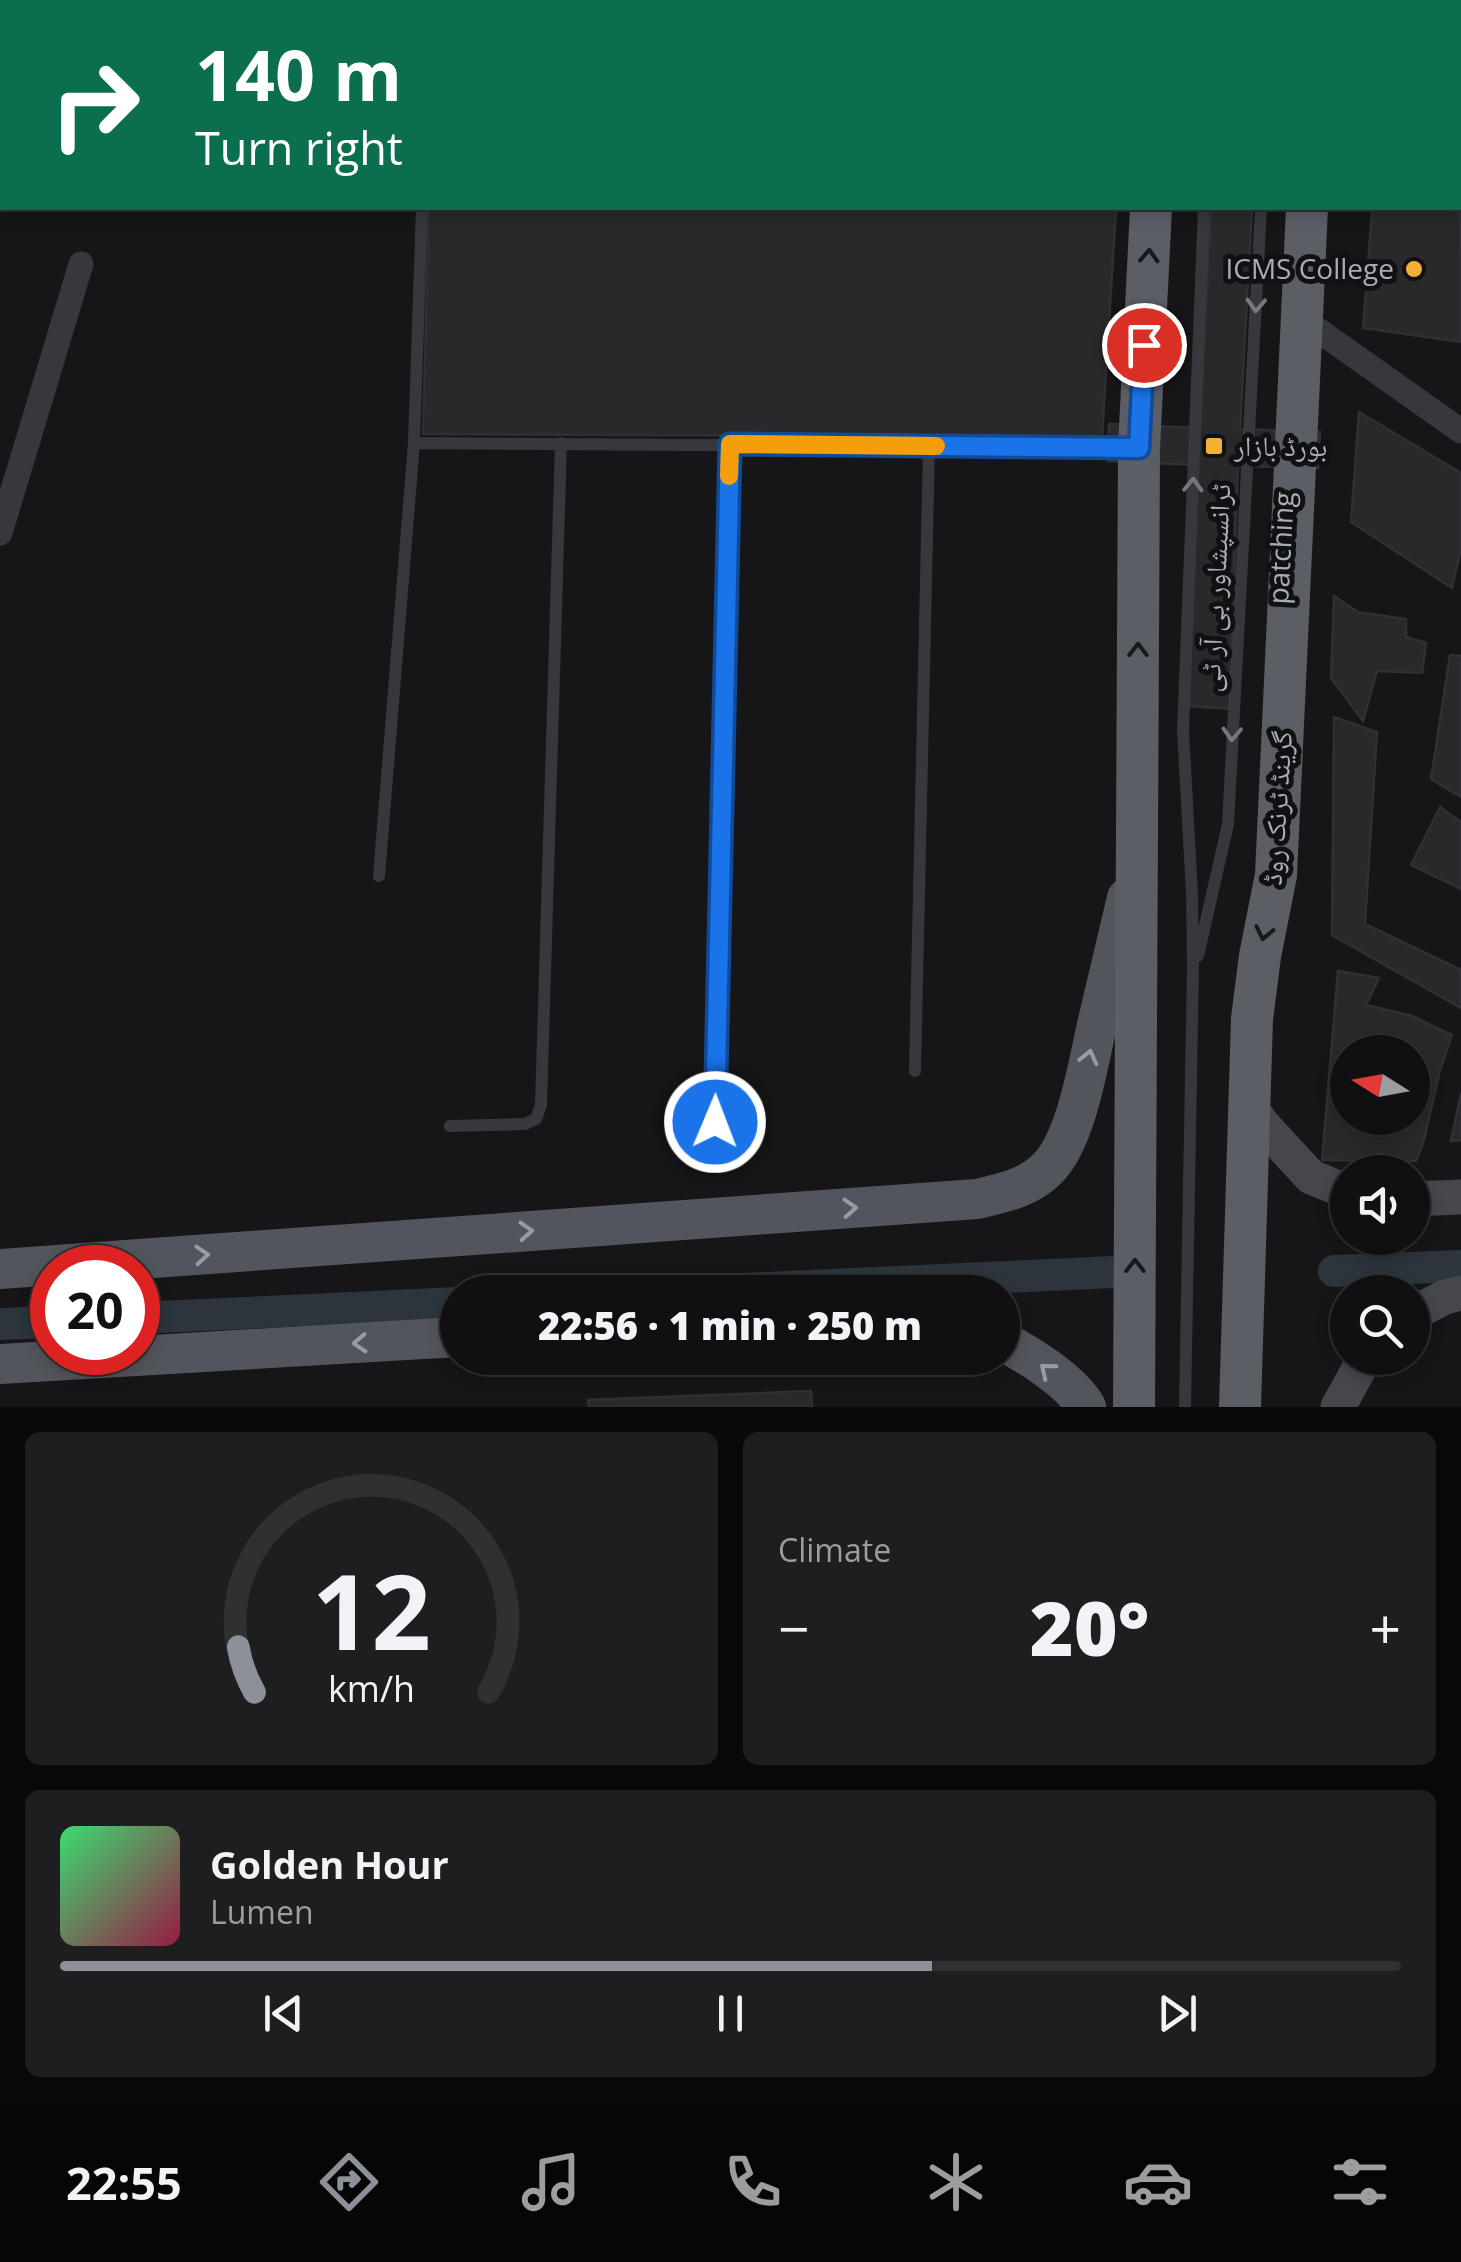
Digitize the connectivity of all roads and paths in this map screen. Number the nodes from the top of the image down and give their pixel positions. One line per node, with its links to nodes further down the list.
1 (422, 210): 9 (lane)
2 (1152, 210): 13 (highway, one-way to 2)
3 (1204, 210): 19 (lane, ٹرانسپشاور بی آر ٹی, one-way to 3)
4 (1261, 210): 19 (lane, ٹرانسپشاور بی آر ٹی, one-way to 19)
5 (1312, 230): 22 (highway, گرینڈ ٹرنک روڈ, one-way to 22)
6 (81, 264): 14 (street)
7 (1318, 330): 8 (street)
8 (1461, 431)
9 (414, 442): 10 (lane); 18 (lane)
10 (561, 444): 11 (lane); 21 (lane)
11 (730, 444): 12 (lane); 23 (lane)
12 (928, 446): 13 (lane); 20 (lane)
13 (1139, 448): 16 (highway, one-way to 13)
14 (0, 533)
15 (1303, 602): 17 (lane, patching)
16 (1138, 853): 27 (main road, one-way to 16); 35 (highway, one-way to 16)
17 (1287, 874)
18 (379, 876)
19 (1193, 967): 36 (lane, ٹرانسپشاور بی آر ٹی)
20 (915, 1071)
21 (450, 1126)
22 (1265, 1126): 24 (main road); 37 (highway, گرینڈ ٹرنک روڈ)
23 (714, 1162)
24 (1330, 1184)
25 (1461, 1197): 26 (main road)
26 (1430, 1198)
27 (0, 1269)
28 (1461, 1293): 29 (main road)
29 (1430, 1305)
30 (440, 1338): 32 (main road, one-way to 32)
31 (1020, 1350): 34 (main road, one-way to 31)
32 (0, 1364)
33 (1355, 1375): 38 (main road)
34 (1086, 1407)
35 (1134, 1407)
36 (1185, 1407)
37 (1240, 1407)
38 (1338, 1407)

